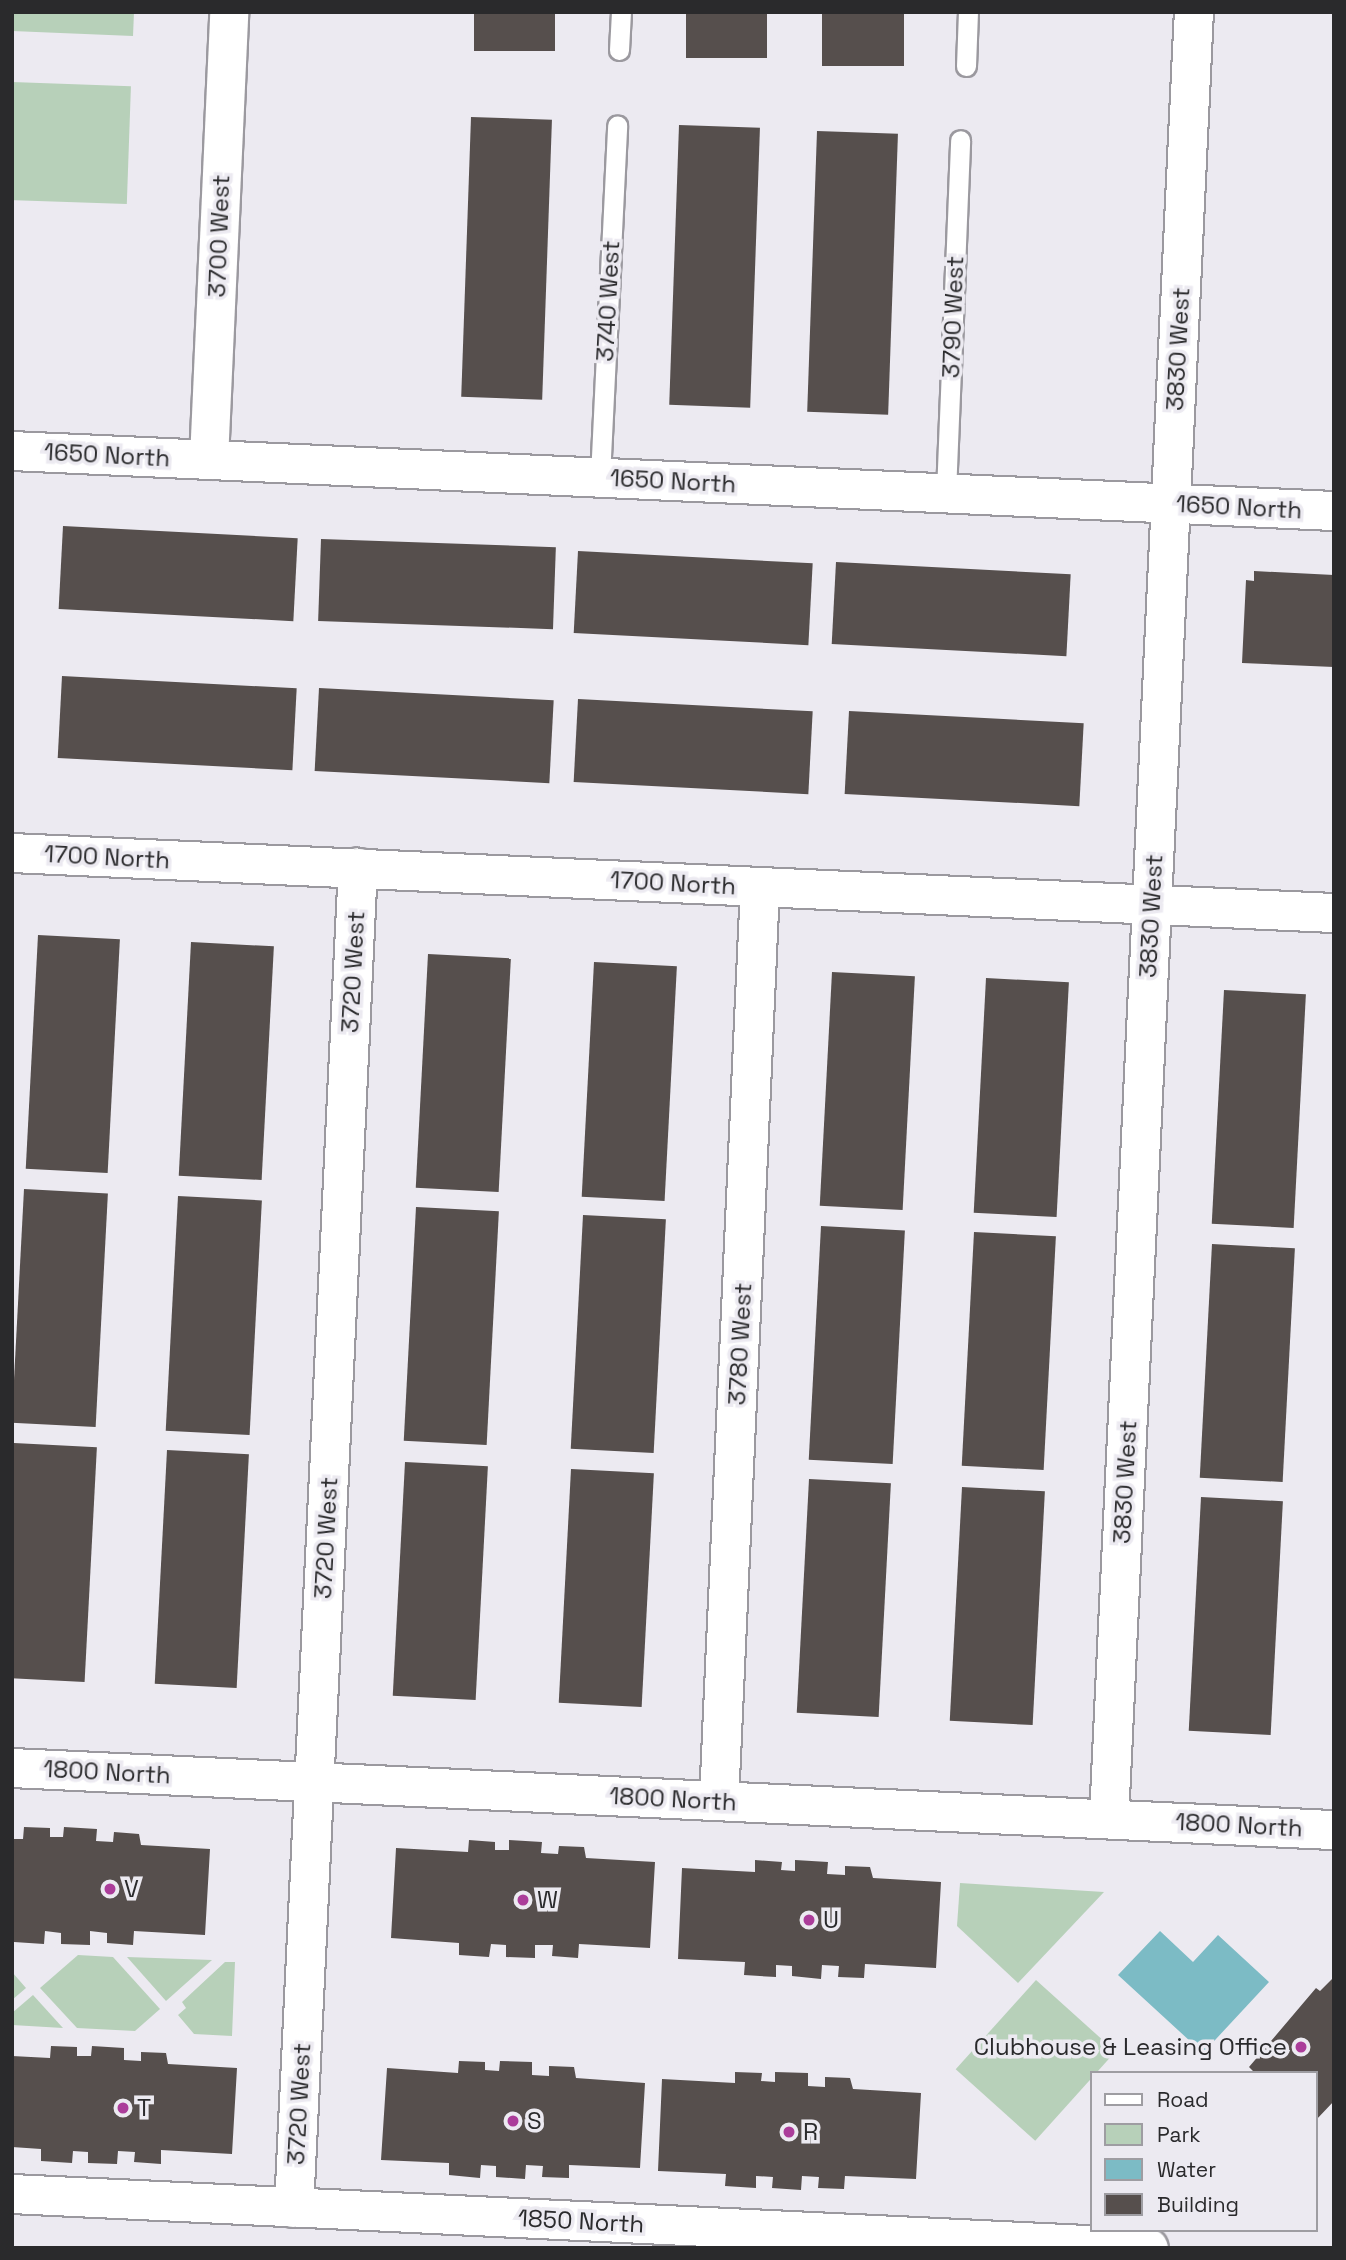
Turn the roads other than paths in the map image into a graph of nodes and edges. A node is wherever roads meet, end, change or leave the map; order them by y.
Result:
1 (229, 12) edge
2 (621, 12) edge
3 (968, 12) edge
4 (1194, 12) edge
5 (619, 50) dead end
6 (965, 66) dead end
7 (617, 125) dead end
8 (960, 140) dead end
9 (12, 450) edge
10 (209, 460) junction
11 (600, 477) junction
12 (946, 494) junction
13 (1171, 504) junction
14 (1334, 511) edge
15 (12, 853) edge
16 (358, 869) junction
17 (760, 887) junction
18 (1152, 905) junction
19 (1334, 913) edge
20 (12, 1768) edge
21 (315, 1782) junction
22 (719, 1801) junction
23 (1109, 1819) junction
24 (1334, 1830) edge
25 (12, 2194) edge
26 (294, 2207) junction
27 (1149, 2248) edge

1 - 10 street, 3700 West
2 - 5 lane
3 - 6 lane
4 - 13 street, 3830 West
7 - 11 lane, 3740 West
8 - 12 lane, 3790 West
9 - 10 street, 1650 North
10 - 11 street, 1650 North
11 - 12 street, 1650 North
12 - 13 street, 1650 North
13 - 14 street, 1650 North
13 - 18 street, 3830 West
15 - 16 street, 1700 North
16 - 17 street, 1700 North
16 - 21 street, 3720 West
17 - 18 street, 1700 North
17 - 22 street, 3780 West
18 - 19 street, 1700 North
18 - 23 street, 3830 West
20 - 21 street, 1800 North
21 - 22 street, 1800 North
21 - 26 street, 3720 West
22 - 23 street, 1800 North
23 - 24 street, 1800 North
25 - 26 street, 1850 North
26 - 27 street, 1850 North

